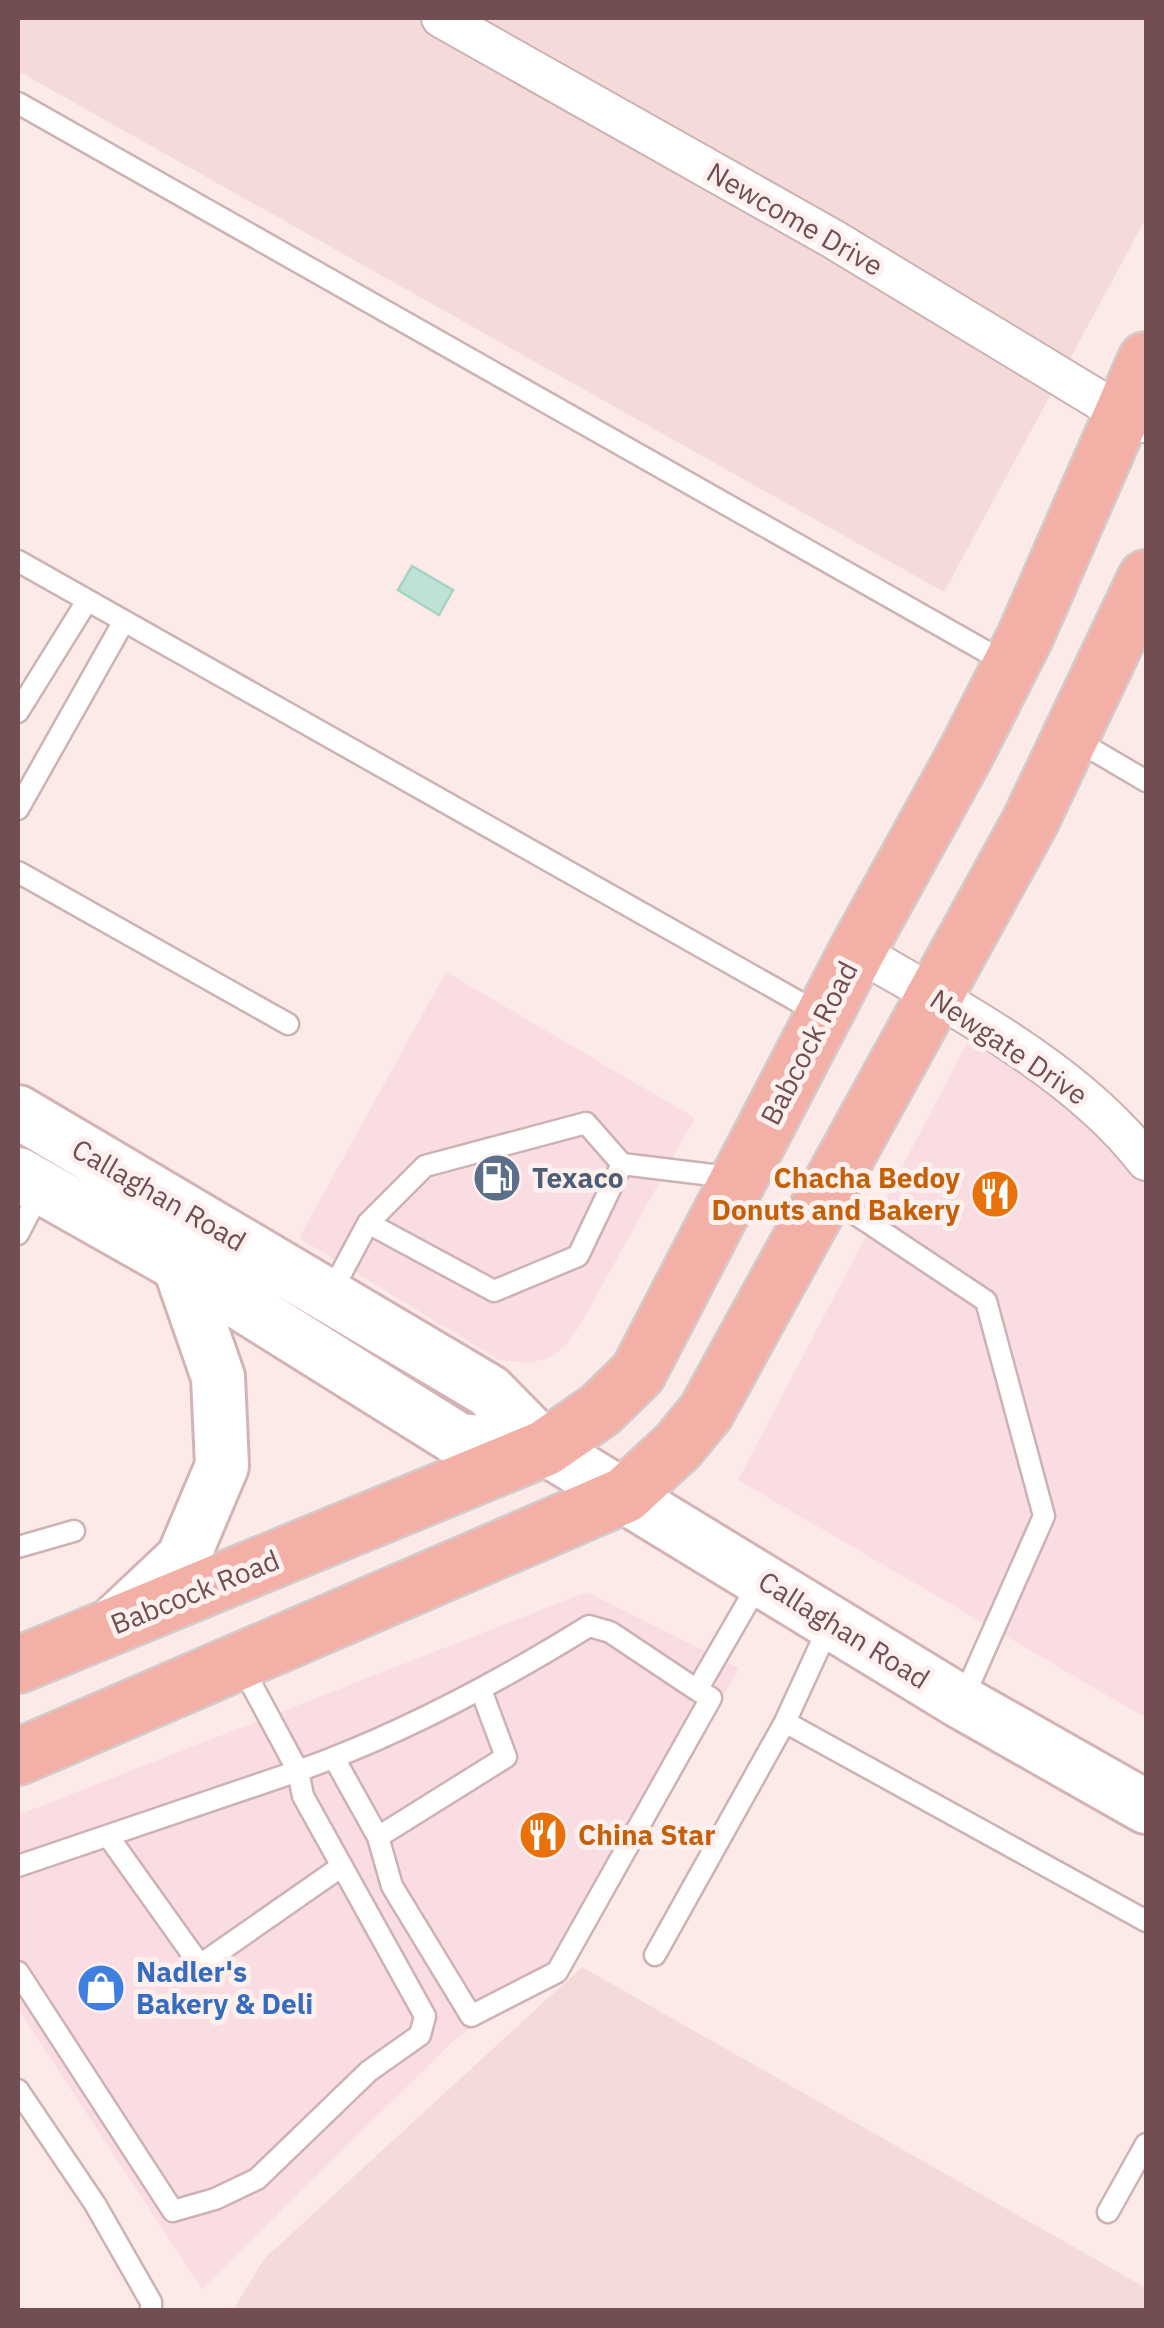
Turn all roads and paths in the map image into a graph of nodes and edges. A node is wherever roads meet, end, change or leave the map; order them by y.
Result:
1 (441, 18) edge
2 (18, 102) edge
3 (1146, 360) edge
4 (1134, 419) edge
5 (18, 562) edge
6 (1146, 581) edge
7 (87, 601) junction
8 (124, 621) junction
9 (1010, 665) junction
10 (18, 712) edge
11 (1071, 737) junction
12 (1146, 781) edge
13 (18, 808) edge
14 (18, 872) edge
15 (857, 951) junction
16 (935, 996) junction
17 (824, 1016) junction
18 (288, 1024) dead end
19 (18, 1112) edge
20 (1146, 1161) edge
21 (622, 1164) junction
22 (739, 1178) junction
23 (30, 1181) edge
24 (826, 1194) junction
25 (368, 1223) junction
26 (18, 1234) edge
27 (178, 1265) junction
28 (329, 1296) junction
29 (545, 1448) junction
30 (626, 1495) junction
31 (74, 1531) dead end
32 (18, 1547) edge
33 (761, 1579) junction
34 (831, 1622) junction
35 (110, 1627) junction
36 (239, 1661) junction
37 (18, 1666) edge
38 (481, 1690) junction
39 (696, 1690) junction
40 (961, 1702) junction
41 (785, 1722) junction
42 (18, 1757) edge
43 (334, 1758) junction
44 (298, 1771) junction
45 (1146, 1807) edge
46 (108, 1836) junction
47 (378, 1837) junction
48 (18, 1866) edge
49 (342, 1866) junction
50 (1146, 1921) edge
51 (655, 1955) dead end
52 (18, 1972) edge
53 (18, 2090) edge
54 (1146, 2144) edge
55 (1108, 2212) dead end
56 (151, 2310) edge

1 - 4 street, Newcome Drive
2 - 9 lane
3 - 4 main road, Babcock Road
4 - 9 main road, Babcock Road
5 - 7 lane
6 - 11 main road
7 - 8 lane
7 - 10 lane
8 - 13 lane
8 - 17 lane
9 - 15 main road, Babcock Road
11 - 12 lane
11 - 16 main road
14 - 18 lane
15 - 16 street, Newgate Drive
15 - 17 main road, Babcock Road
16 - 20 street, Newgate Drive
16 - 24 main road
17 - 22 main road, Babcock Road
19 - 28 main road, Callaghan Road
21 - 22 lane
21 - 25 lane
21 - 25 lane
22 - 29 main road, Babcock Road
23 - 26 lane
23 - 27 main road, Callaghan Road
24 - 30 main road
24 - 40 lane
25 - 28 lane
27 - 29 main road, Callaghan Road
27 - 35 main road
28 - 29 main road, Callaghan Road
29 - 30 main road, Callaghan Road
29 - 35 main road, Babcock Road
30 - 33 main road, Callaghan Road
30 - 36 main road
31 - 32 lane
33 - 34 main road, Callaghan Road
33 - 39 lane
34 - 40 main road, Callaghan Road
34 - 41 lane
35 - 37 main road, Babcock Road
36 - 42 main road
36 - 44 lane
38 - 39 lane
38 - 43 lane
38 - 47 lane
39 - 47 lane
40 - 45 main road, Callaghan Road
41 - 50 lane
41 - 51 lane
43 - 44 lane
43 - 47 lane
44 - 46 lane
44 - 49 lane
46 - 48 lane
46 - 49 lane
49 - 52 lane
53 - 56 lane
54 - 55 lane

